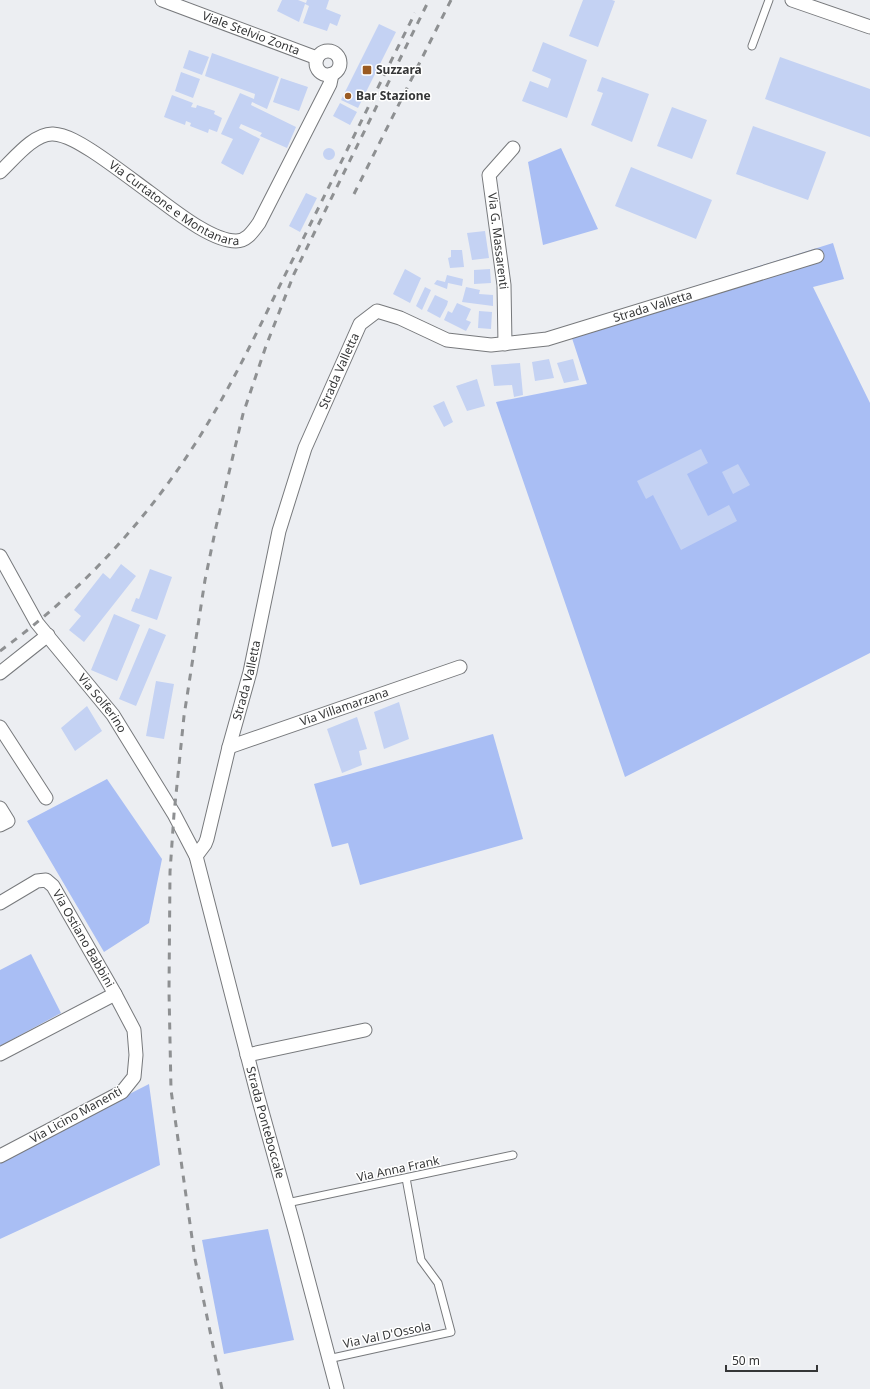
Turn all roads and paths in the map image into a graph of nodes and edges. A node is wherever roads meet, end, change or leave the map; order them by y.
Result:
1 (162, 0) edge
2 (769, 0) edge
3 (792, 0) edge
4 (870, 28) edge
5 (752, 46) dead end
6 (316, 58) junction
7 (332, 74) junction
8 (513, 148) dead end
9 (0, 172) edge
10 (817, 256) dead end
11 (505, 344) junction
12 (0, 556) edge
13 (48, 635) junction
14 (460, 667) dead end
15 (0, 673) edge
16 (0, 727) edge
17 (229, 747) junction
18 (46, 798) dead end
19 (0, 808) edge
20 (0, 825) edge
21 (196, 856) junction
22 (0, 903) edge
23 (115, 994) junction
24 (365, 1030) dead end
25 (0, 1054) edge
26 (247, 1055) junction
27 (513, 1155) dead end
28 (0, 1156) edge
29 (406, 1178) junction
30 (287, 1203) junction
31 (328, 1359) junction
32 (336, 1389) edge

1 - 6 street, Viale Stelvio Zonta
2 - 5 lane
3 - 4 street
6 - 7 street
6 - 7 street
7 - 9 street, Via Curtatone e Montanara
8 - 11 street, Via G. Massarenti
10 - 11 street, Strada Valletta
11 - 17 street, Strada Valletta
12 - 13 street, Via Solferino
13 - 15 street
13 - 21 street, Via Solferino
14 - 17 street, Via Villamarzana
16 - 18 street
17 - 21 street, Strada Valletta
19 - 20 street
21 - 26 street, Strada Ponteboccale
22 - 23 street, Via Ostiano Babbini
23 - 25 street, Via Ostiano Babbini
23 - 28 street, Via Licino Manenti
24 - 26 street
26 - 30 street, Strada Ponteboccale
27 - 29 lane, Via Anna Frank
29 - 30 lane, Via Anna Frank
29 - 31 lane, Via Val D'Ossola
30 - 31 street, Strada Ponteboccale
31 - 32 street, Strada Ponteboccale

